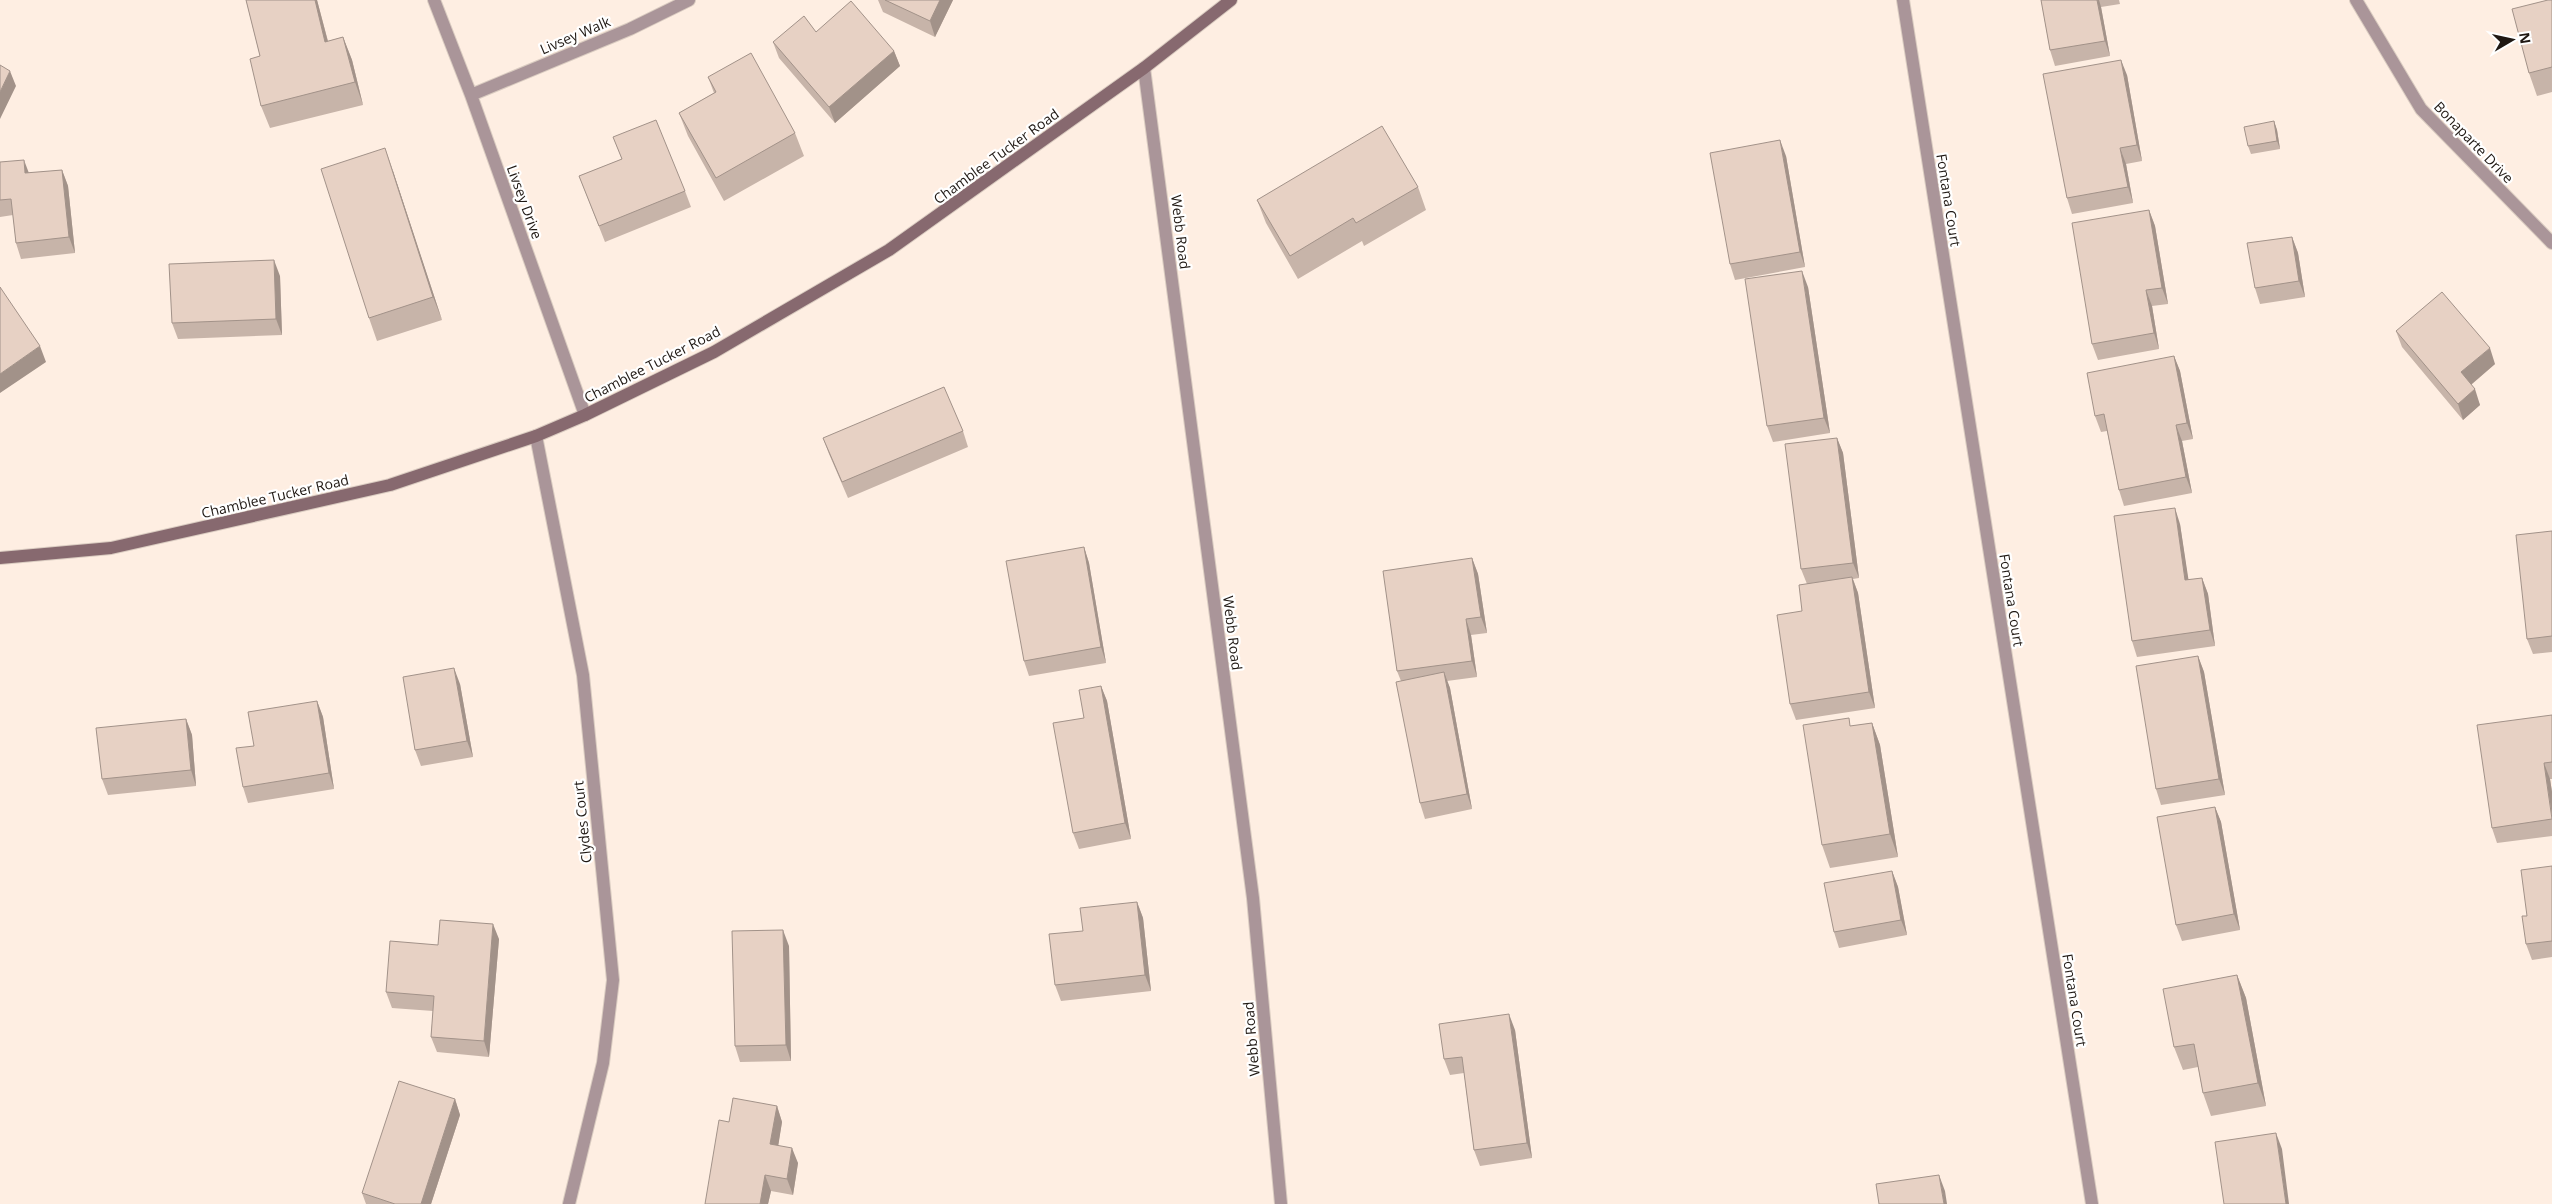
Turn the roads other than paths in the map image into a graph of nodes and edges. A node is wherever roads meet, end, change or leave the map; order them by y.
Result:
1 (434, 0) edge
2 (689, 0) edge
3 (1232, 0) edge
4 (1903, 0) edge
5 (2356, 0) edge
6 (1144, 68) junction
7 (471, 95) junction
8 (2552, 243) edge
9 (586, 415) junction
10 (536, 436) junction
11 (0, 558) edge
12 (569, 1204) edge
13 (1281, 1204) edge
14 (2092, 1204) edge

1 - 7 street, Livsey Drive
2 - 7 street, Livsey Walk
3 - 6 main road, Chamblee Tucker Road
4 - 14 street, Fontana Court
5 - 8 street, Bonaparte Drive
6 - 9 main road, Chamblee Tucker Road
6 - 13 street, Webb Road
7 - 9 street, Livsey Drive
9 - 10 main road, Chamblee Tucker Road
10 - 11 main road, Chamblee Tucker Road
10 - 12 street, Clydes Court

